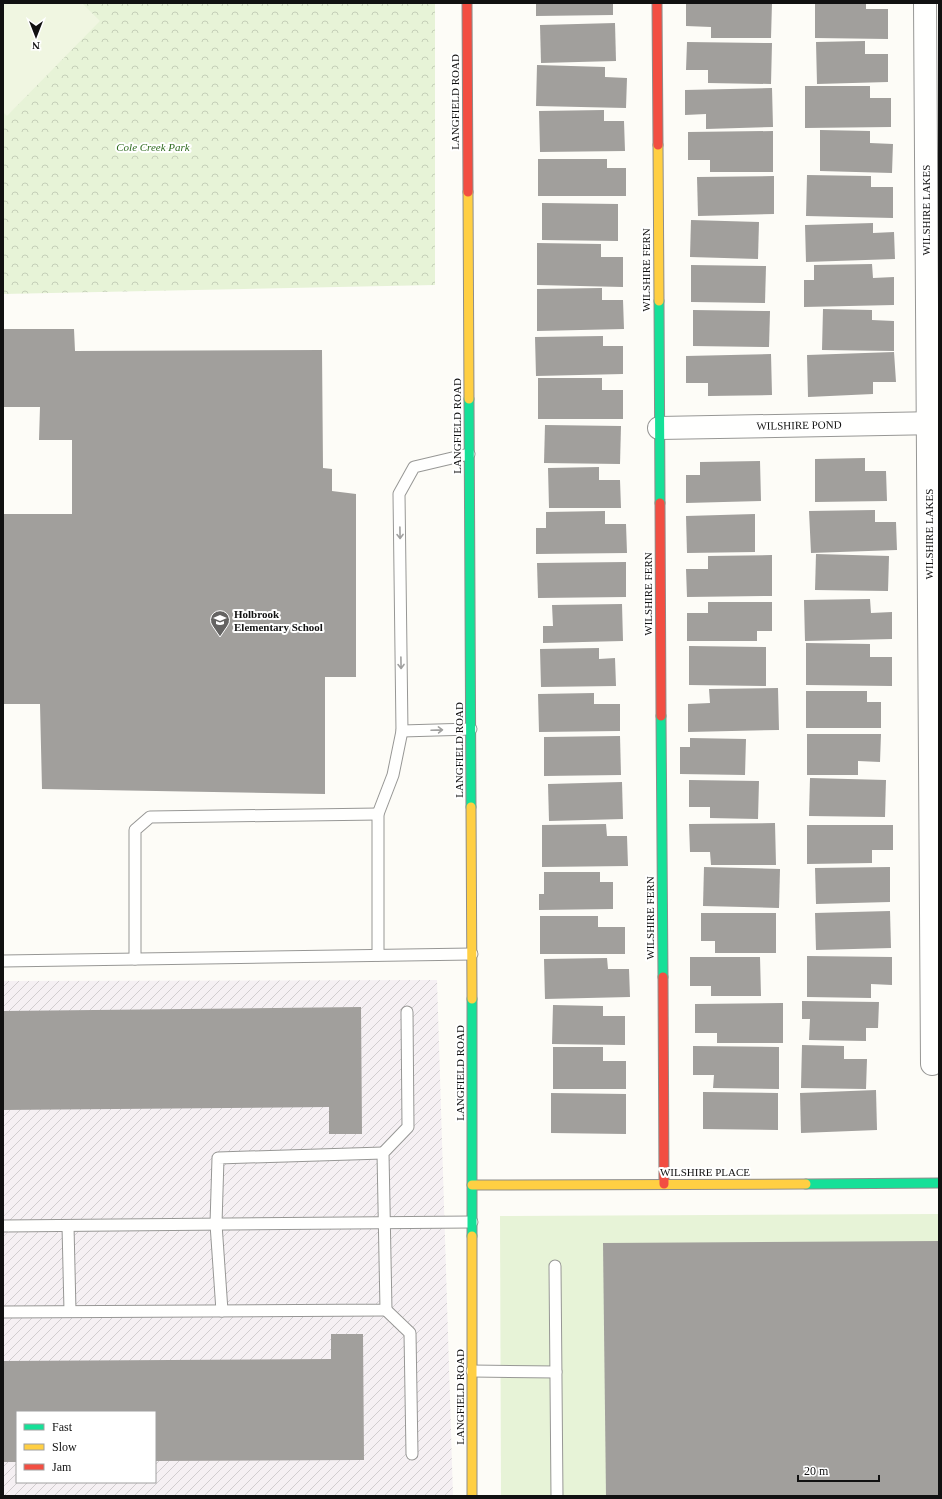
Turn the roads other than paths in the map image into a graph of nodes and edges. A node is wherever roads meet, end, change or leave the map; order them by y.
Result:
1 (467, 3) edge
2 (657, 3) edge
3 (925, 3) edge
4 (933, 423) edge
5 (659, 428) junction
6 (469, 454) junction
7 (471, 730) junction
8 (402, 731) junction
9 (378, 814) junction
10 (472, 954) junction
11 (378, 955) junction
12 (136, 959) junction
13 (3, 961) edge
14 (407, 1012) dead end
15 (932, 1064) dead end
16 (383, 1153) junction
17 (939, 1183) edge
18 (664, 1184) junction
19 (472, 1185) junction
20 (386, 1222) junction
21 (472, 1222) junction
22 (216, 1224) junction
23 (3, 1226) edge
24 (68, 1226) junction
25 (555, 1266) dead end
26 (386, 1310) junction
27 (70, 1311) junction
28 (222, 1311) junction
29 (3, 1312) edge
30 (472, 1371) junction
31 (556, 1372) junction
32 (412, 1454) dead end
33 (472, 1496) edge
34 (557, 1496) edge

1 - 6 street, LANGFIELD ROAD
2 - 5 street, WILSHIRE FERN
3 - 4 street, WILSHIRE LAKES
4 - 5 street, WILSHIRE POND
4 - 15 street, WILSHIRE LAKES
5 - 18 street, WILSHIRE FERN
6 - 7 street, LANGFIELD ROAD
6 -> 8 lane
8 -> 7 lane
7 - 10 street, LANGFIELD ROAD
8 - 9 lane
9 - 11 lane
9 - 12 lane
10 - 11 lane
10 - 19 street, LANGFIELD ROAD
11 - 12 lane
12 - 13 lane
14 - 16 lane
16 - 20 lane
16 - 22 lane
17 - 18 street, WILSHIRE PLACE
18 - 19 street, WILSHIRE PLACE
19 - 21 street, LANGFIELD ROAD
20 - 21 lane
20 - 22 lane
20 - 26 lane
21 - 30 street, LANGFIELD ROAD
22 - 24 lane
22 - 28 lane
23 - 24 lane
24 - 27 lane
25 - 31 lane
26 - 28 lane
26 - 32 lane
27 - 28 lane
27 - 29 lane
30 - 31 lane
30 - 33 street, LANGFIELD ROAD
31 - 34 lane

